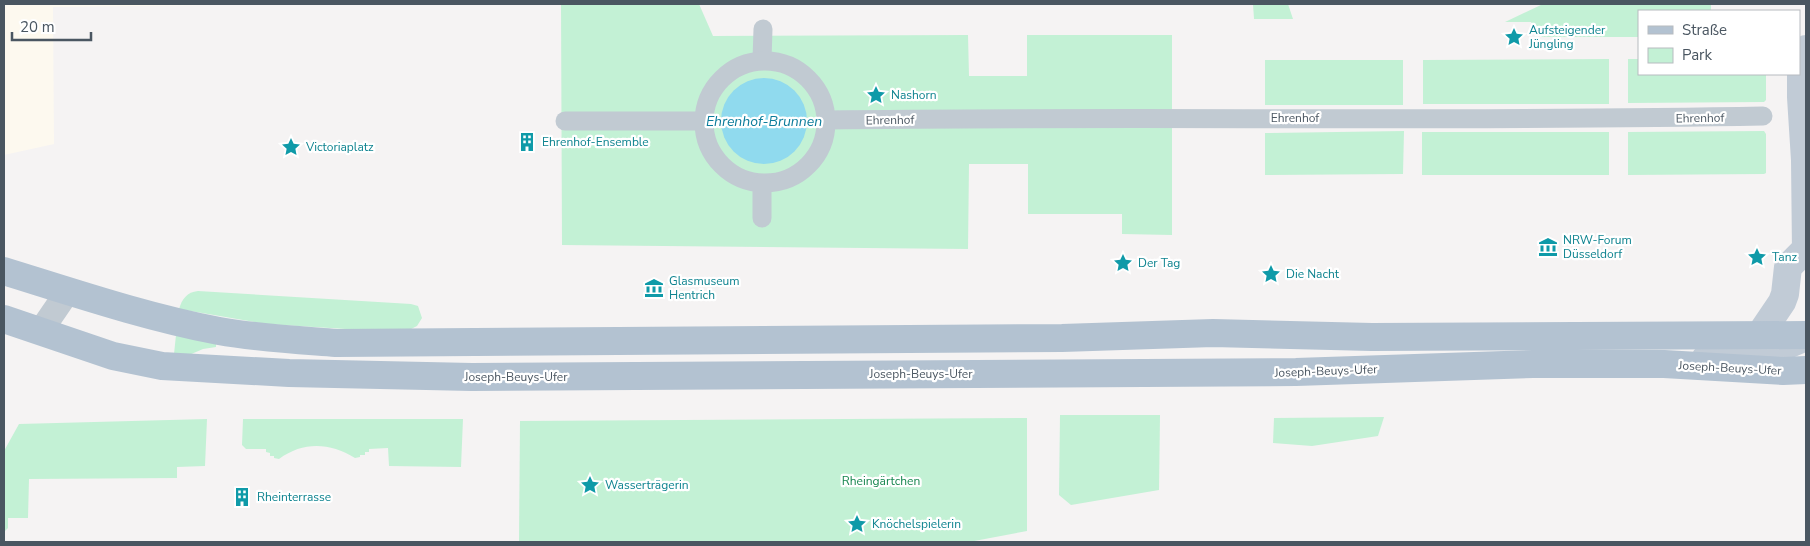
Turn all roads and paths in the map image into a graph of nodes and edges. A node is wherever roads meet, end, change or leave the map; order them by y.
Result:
1 (763, 29) dead end
2 (1806, 48) edge
3 (762, 60) junction
4 (1763, 116) dead end
5 (826, 120) junction
6 (565, 121) dead end
7 (703, 121) junction
8 (762, 184) junction
9 (762, 218) dead end
10 (1806, 250) edge
11 (4, 271) edge
12 (68, 291) junction
13 (4, 319) edge
14 (40, 332) junction
15 (1759, 336) junction
16 (1806, 336) edge
17 (1664, 364) junction
18 (1806, 370) edge

1 - 3 street
2 - 10 main road
3 - 5 street
3 - 7 street
4 - 5 street, Ehrenhof
5 - 8 street
6 - 7 street
7 - 8 street
8 - 9 street
10 - 15 main road
11 - 12 main road
12 - 14 street
12 - 15 main road
13 - 14 main road, Joseph-Beuys-Ufer
14 - 17 main road, Joseph-Beuys-Ufer
15 - 16 main road
16 - 17 main road
17 - 18 main road, Joseph-Beuys-Ufer

